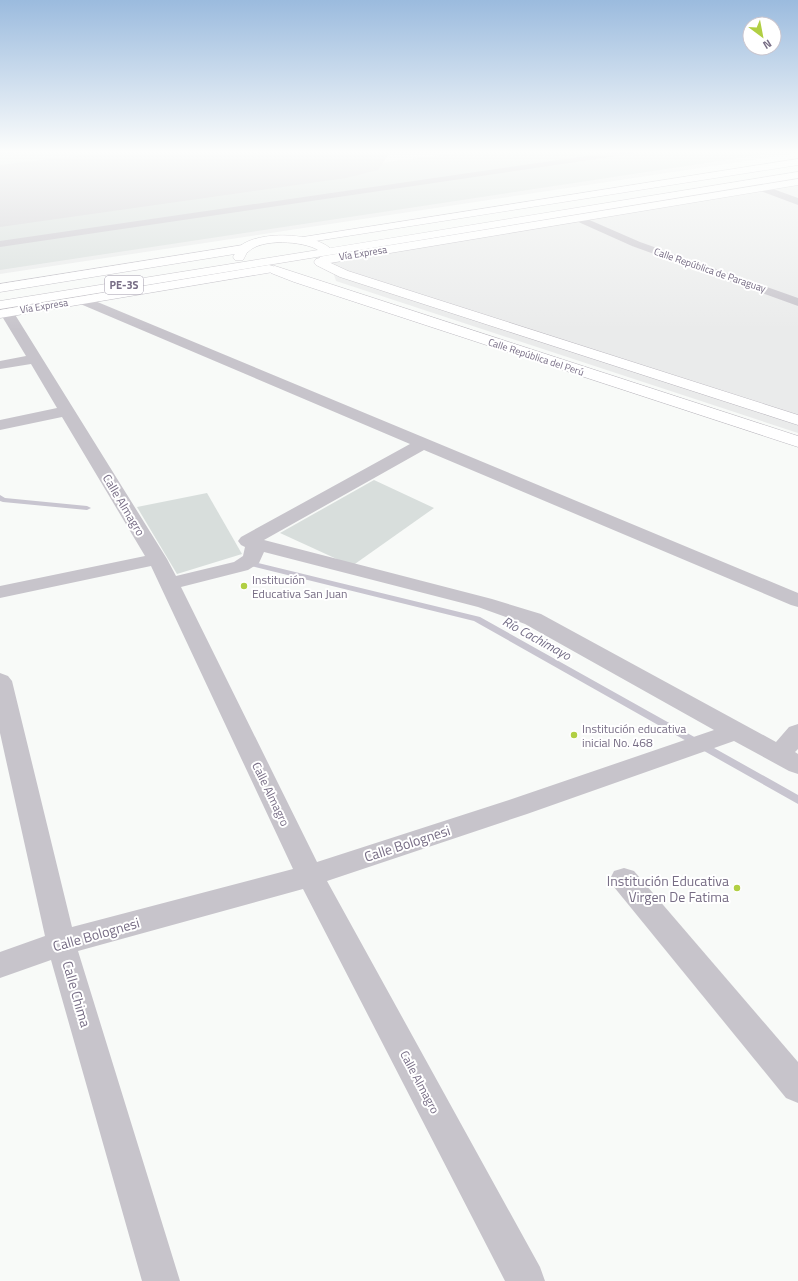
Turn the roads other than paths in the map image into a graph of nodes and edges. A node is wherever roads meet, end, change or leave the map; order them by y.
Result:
1 (228, 211) edge
2 (487, 211) edge
3 (538, 211) edge
4 (600, 211) edge
5 (613, 211) edge
6 (582, 214) junction
7 (302, 240) junction
8 (0, 244) edge
9 (323, 255) junction
10 (244, 257) junction
11 (272, 269) junction
12 (0, 288) edge
13 (83, 300) junction
14 (798, 302) edge
15 (2, 307) edge
16 (35, 359) junction
17 (0, 365) edge
18 (67, 411) junction
19 (798, 420) edge
20 (0, 425) edge
21 (798, 442) edge
22 (423, 443) junction
23 (250, 556) junction
24 (157, 559) junction
25 (170, 584) junction
26 (0, 592) edge
27 (798, 600) edge
28 (0, 681) edge
29 (798, 733) edge
30 (727, 734) junction
31 (789, 759) edge
32 (310, 876) junction
33 (624, 880) dead end
34 (62, 943) junction
35 (0, 965) edge
36 (798, 1087) edge
37 (161, 1281) edge
38 (526, 1281) edge

1 - 8 lane
2 - 7 main road, Vía Expresa / PE-3S
3 - 9 main road, Vía Expresa / PE-3S
4 - 6 main road, Vía Expresa / PE-3S
5 - 6 main road, Vía Expresa / PE-3S
6 - 9 main road, Vía Expresa / PE-3S
6 - 14 street, Calle República de Paraguay
7 - 9 main road
7 - 10 main road, Vía Expresa / PE-3S
9 - 10 main road, Vía Expresa / PE-3S
9 - 11 main road, Vía Expresa / PE-3S
9 - 19 main road, Calle República del Perú
10 - 11 main road
10 - 12 main road, Vía Expresa / PE-3S
10 - 15 main road, Vía Expresa / PE-3S
11 - 13 main road, Vía Expresa / PE-3S
11 - 21 main road, Calle República del Perú
13 - 15 main road, Vía Expresa / PE-3S
13 - 22 street
15 - 16 street, Calle Almagro
16 - 17 street
16 - 18 street, Calle Almagro
18 - 20 street
18 - 24 street, Calle Almagro
22 - 23 street
22 - 27 street
23 - 25 street
23 - 30 street
24 - 25 street, Calle Almagro
24 - 26 street
25 - 32 street, Calle Almagro
28 - 34 street, Calle Chima
29 - 31 street
30 - 31 street
30 - 32 street, Calle Bolognesi
32 - 34 street, Calle Bolognesi
32 - 38 street, Calle Almagro
33 - 36 street
34 - 35 street, Calle Bolognesi
34 - 37 street, Calle Chima

